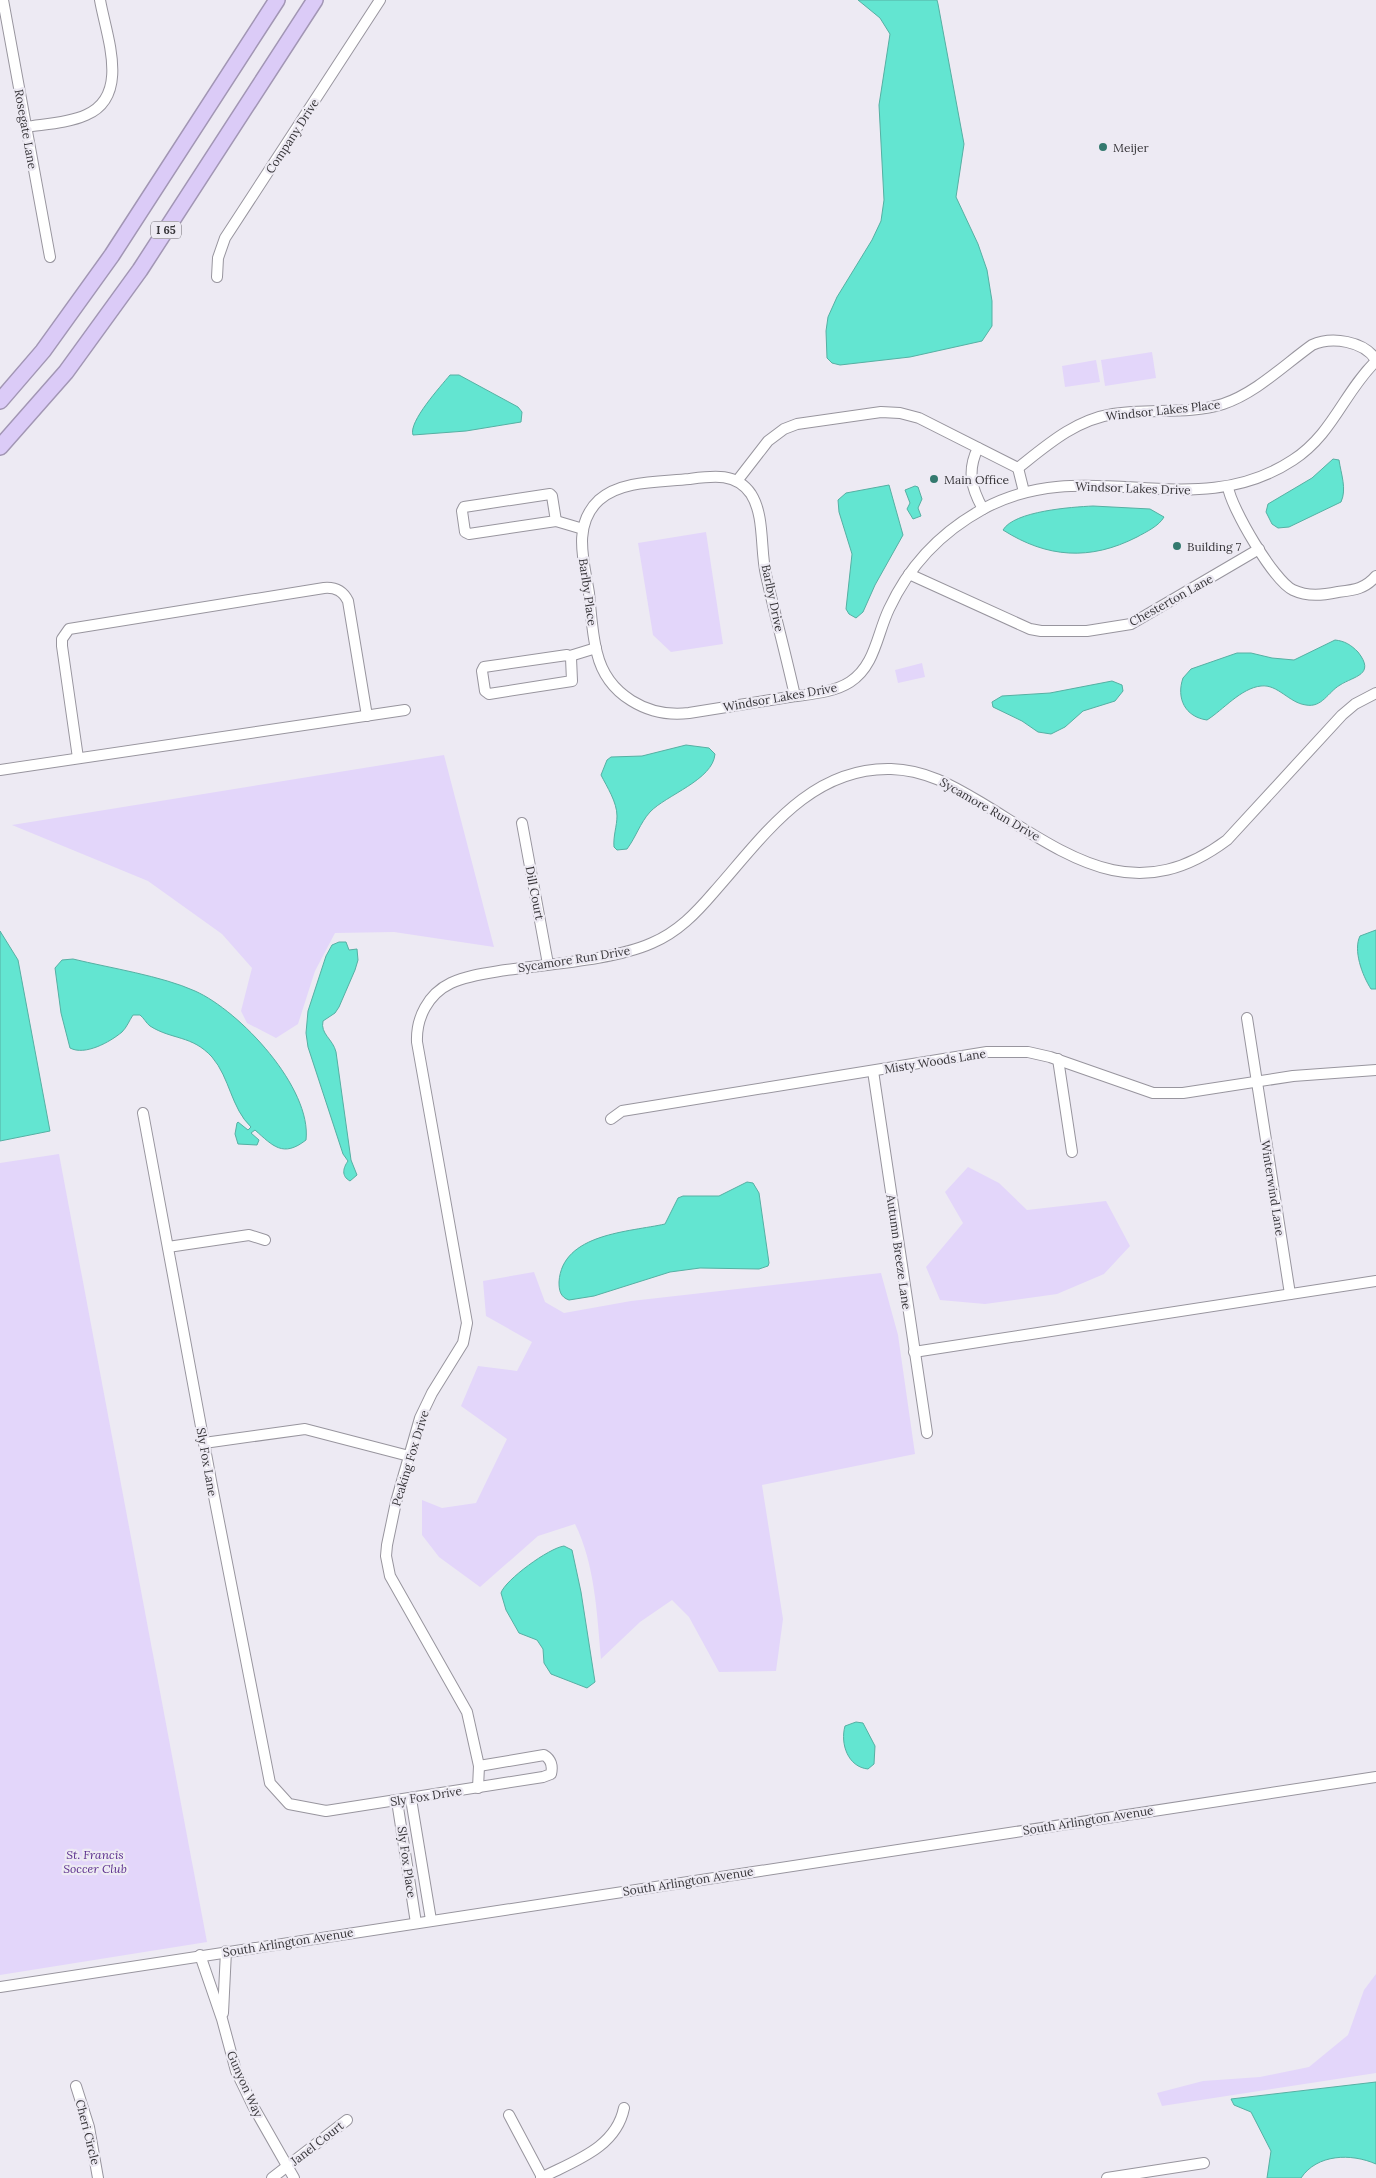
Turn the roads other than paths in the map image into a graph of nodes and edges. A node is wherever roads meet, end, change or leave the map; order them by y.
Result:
1 (3, 0) edge
2 (100, 0) edge
3 (277, 0) edge
4 (315, 0) edge
5 (380, 0) edge
6 (26, 127) junction
7 (50, 257) dead end
8 (217, 277) dead end
9 (1376, 360) edge
10 (0, 401) edge
11 (0, 447) edge
12 (978, 448) junction
13 (1018, 468) junction
14 (737, 481) junction
15 (1228, 487) junction
16 (1024, 492) junction
17 (983, 509) junction
18 (556, 521) junction
19 (583, 529) junction
20 (1260, 549) junction
21 (909, 574) junction
22 (1376, 576) edge
23 (596, 648) junction
24 (570, 656) junction
25 (613, 685) joint
26 (1376, 693) edge
27 (795, 696) junction
28 (405, 710) dead end
29 (367, 716) junction
30 (78, 758) junction
31 (0, 770) edge
32 (522, 823) dead end
33 (548, 964) junction
34 (479, 974) joint
35 (1247, 1018) dead end
36 (1058, 1059) junction
37 (1376, 1070) edge
38 (873, 1071) junction
39 (1257, 1082) junction
40 (144, 1113) dead end
41 (611, 1119) dead end
42 (1072, 1152) dead end
43 (265, 1240) dead end
44 (168, 1247) junction
45 (1376, 1281) edge
46 (1290, 1294) junction
47 (914, 1352) junction
48 (927, 1433) dead end
49 (204, 1443) junction
50 (409, 1456) junction
51 (479, 1766) junction
52 (1376, 1777) edge
53 (478, 1788) junction
54 (411, 1799) junction
55 (397, 1801) junction
56 (289, 1804) joint
57 (431, 1920) junction
58 (416, 1923) junction
59 (226, 1952) junction
60 (200, 1955) junction
61 (0, 1987) edge
62 (222, 2019) junction
63 (76, 2086) dead end
64 (624, 2108) dead end
65 (510, 2116) dead end
66 (347, 2120) dead end
67 (1204, 2163) dead end
68 (287, 2166) junction
69 (98, 2178) edge
70 (272, 2178) edge
71 (294, 2178) edge
72 (541, 2178) edge
73 (1107, 2178) edge

1 - 6 street, Rosegate Lane
2 - 6 street
3 - 10 highway, I 65
4 - 11 highway, I 65
5 - 8 street, Company Drive
6 - 7 street, Rosegate Lane
9 - 13 street, Windsor Lakes Place
9 - 15 street, Windsor Lakes Drive
12 - 13 street
12 - 14 street
12 - 17 street
13 - 16 street
14 - 19 street, Barlby Place
14 - 27 street, Barlby Drive
15 - 16 street, Windsor Lakes Drive
15 - 20 street
16 - 17 street, Windsor Lakes Drive
17 - 21 street, Windsor Lakes Drive
18 - 18 street
18 - 19 street
19 - 23 street, Barlby Place
20 - 21 street, Chesterton Lane
20 - 22 street
21 - 27 street, Windsor Lakes Drive
23 - 24 street
23 - 25 street, Barlby Place
24 - 24 street
25 - 27 street, Windsor Lakes Drive
26 - 33 street, Sycamore Run Drive
28 - 29 street
29 - 30 street
29 - 30 street
30 - 31 street
32 - 33 street, Dill Court
33 - 34 street, Sycamore Run Drive
34 - 50 street, Peaking Fox Drive
35 - 39 street, Winterwind Lane
36 - 38 street, Misty Woods Lane
36 - 39 street, Misty Woods Lane
36 - 42 street
37 - 39 street, Misty Woods Lane
38 - 41 street, Misty Woods Lane
38 - 47 street, Autumn Breeze Lane
39 - 46 street, Winterwind Lane
40 - 44 street, Sly Fox Lane
43 - 44 street
44 - 49 street, Sly Fox Lane
45 - 46 street
46 - 47 street
47 - 48 street, Autumn Breeze Lane
49 - 50 street
49 - 56 street, Sly Fox Lane
50 - 51 street, Peaking Fox Drive
51 - 53 street, Peaking Fox Drive
51 - 53 street, Sly Fox Drive
52 - 57 street, South Arlington Avenue
53 - 54 street, Sly Fox Drive
54 - 55 street, Sly Fox Drive
54 - 57 street, Sly Fox Place
55 - 56 street, Sly Fox Drive
55 - 58 street, Sly Fox Place
57 - 58 street, South Arlington Avenue
58 - 59 street, South Arlington Avenue
59 - 60 street, South Arlington Avenue
59 - 62 street
60 - 61 street, South Arlington Avenue
60 - 62 street, Gunyon Way
62 - 68 street, Gunyon Way
63 - 69 street, Cheri Circle
64 - 72 street
65 - 72 street
66 - 68 street, Janel Court
67 - 73 street
68 - 70 street, Janel Court
68 - 71 street, Gunyon Way

